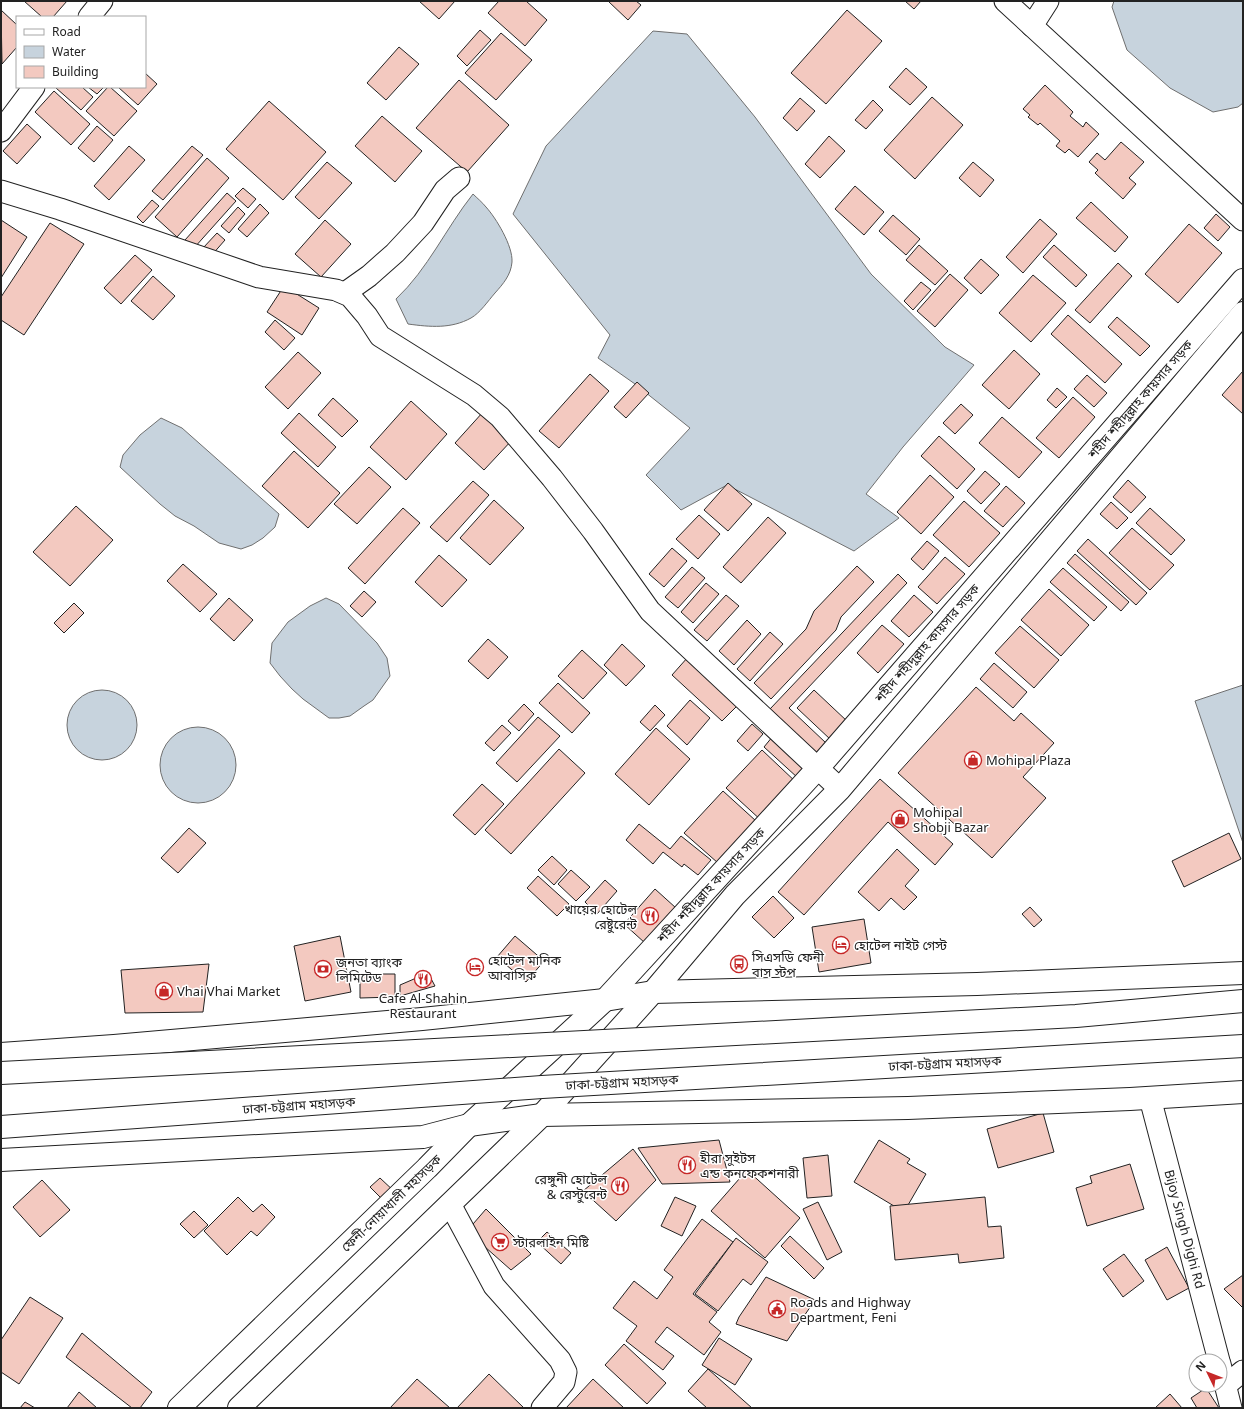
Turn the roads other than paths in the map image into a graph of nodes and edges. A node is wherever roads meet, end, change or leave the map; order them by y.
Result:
1 (102, 1) edge
2 (1005, 1) edge
3 (1048, 1) edge
4 (90, 16) edge
5 (1032, 26) junction
6 (33, 88) edge
7 (1, 131) edge
8 (459, 178) dead end
9 (1, 191) edge
10 (1243, 220) edge
11 (1243, 280) edge
12 (345, 293) junction
13 (1243, 313) edge
14 (818, 768) junction
15 (840, 789) junction
16 (1243, 973) edge
17 (653, 992) junction
18 (605, 1000) junction
19 (1243, 1001) edge
20 (1243, 1046) edge
21 (1, 1054) edge
22 (1, 1072) edge
23 (1243, 1092) edge
24 (1150, 1098) junction
25 (542, 1115) junction
26 (469, 1125) junction
27 (1, 1127) edge
28 (1, 1160) edge
29 (450, 1204) junction
30 (1217, 1353) edge
31 (1243, 1372) edge
32 (1228, 1383) edge
33 (1228, 1393) edge
34 (179, 1408) edge
35 (239, 1408) edge
36 (542, 1408) edge
37 (1231, 1408) edge

1 - 4 street
2 - 5 street
3 - 5 street
5 - 10 street
6 - 7 street
8 - 12 street
9 - 12 street
11 - 14 main road, শহীদ শহীদুল্লাহ কায়সার সড়ক
12 - 14 street
13 - 15 main road, শহীদ শহীদুল্লাহ কায়সার সড়ক
14 - 15 street
14 - 18 main road, শহীদ শহীদুল্লাহ কায়সার সড়ক
15 - 17 main road, শহীদ শহীদুল্লাহ কায়সার সড়ক
16 - 17 main road
17 - 18 main road
17 - 25 main road
18 - 21 main road
18 - 26 main road, ফেনী-নোয়াখালী মহাসড়ক
19 - 22 main road, bridge
20 - 27 main road, ঢাকা-চট্টগ্রাম মহাসড়ক, bridge
23 - 24 main road
24 - 25 main road
24 - 30 street, Bijoy Singh Dighi Rd
25 - 26 main road
25 - 29 main road
26 - 28 main road
26 - 34 main road, ফেনী-নোয়াখালী মহাসড়ক
29 - 35 main road
29 - 36 street
31 - 32 street
33 - 37 street

